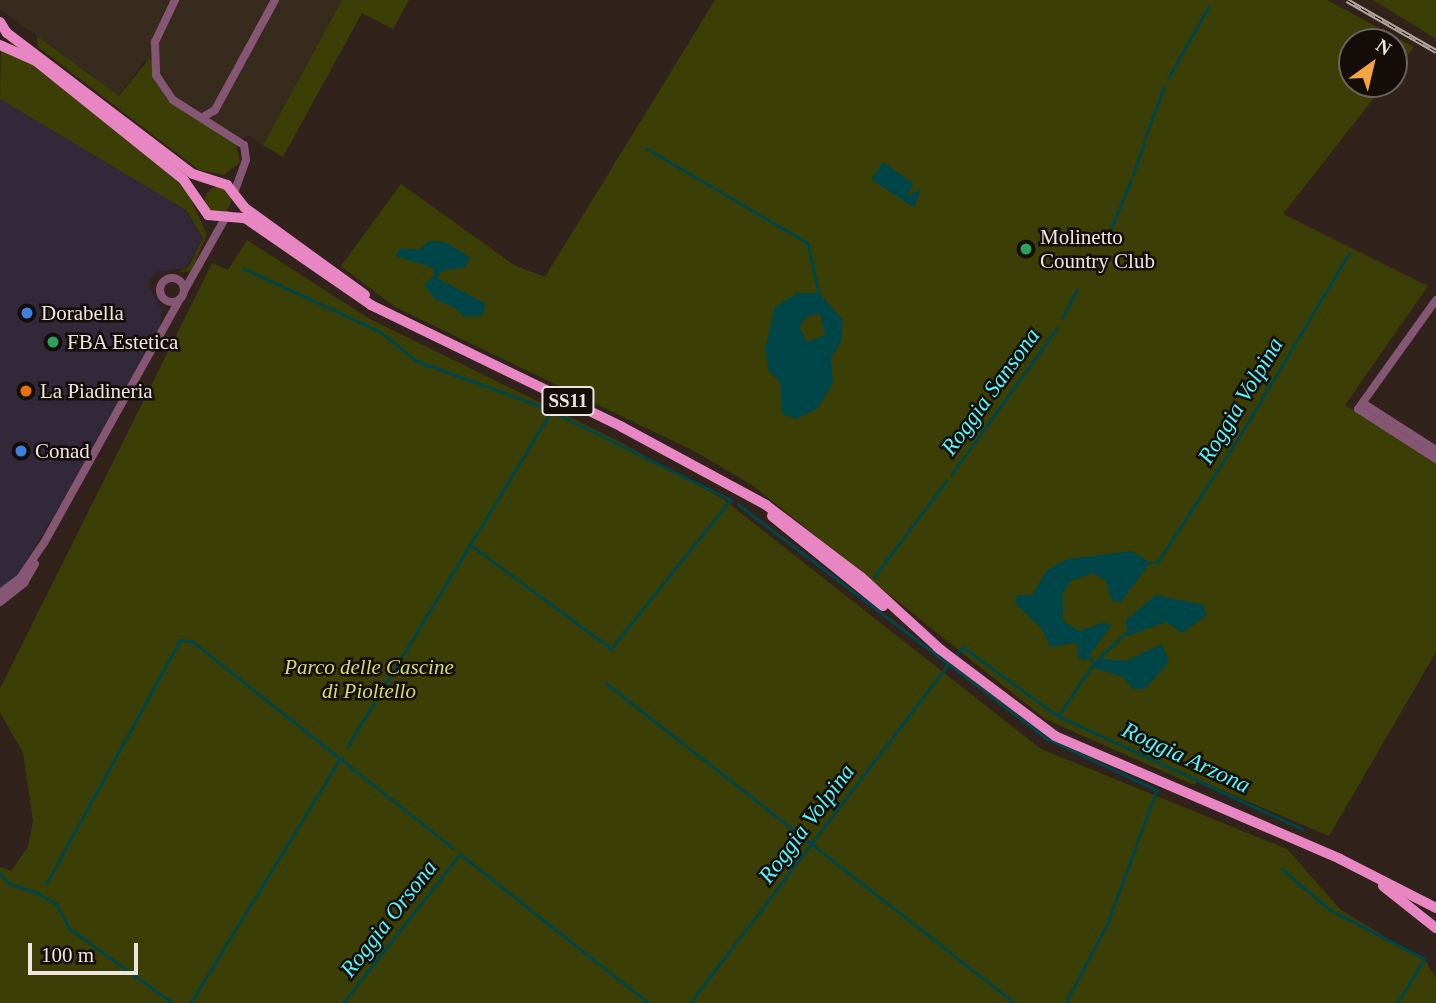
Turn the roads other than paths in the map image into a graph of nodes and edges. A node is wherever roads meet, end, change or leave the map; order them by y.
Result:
1 (175, 0) edge
2 (275, 0) edge
3 (0, 28) edge
4 (0, 45) edge
5 (203, 117) junction
6 (241, 170) junction
7 (218, 182) junction
8 (234, 193) junction
9 (200, 203) junction
10 (206, 214) junction
11 (227, 215) junction
12 (211, 243) junction
13 (201, 266) junction
14 (176, 279) junction
15 (182, 295) junction
16 (164, 298) junction
17 (1436, 300) edge
18 (390, 315) junction
19 (165, 329) junction
20 (1360, 406) junction
21 (1436, 450) edge
22 (1436, 458) edge
23 (44, 543) junction
24 (0, 593) edge
25 (0, 602) edge
26 (1366, 872) junction
27 (1433, 906) edge
28 (1436, 928) edge

1 - 5 street
2 - 5 street
3 - 7 main road, SS11
4 - 9 main road
5 - 6 street
6 - 7 street
6 - 8 street
7 - 8 main road, SS11
7 - 9 main road
8 - 11 main road
8 - 18 main road, SS11
9 - 10 main road
10 - 11 main road, SS11
10 - 12 street
11 - 12 street
11 - 18 main road, SS11
12 - 13 street
13 - 14 street
13 - 15 street
14 - 15 street
14 - 16 street
15 - 16 street
15 - 19 street
16 - 19 street
17 - 20 street
18 - 26 main road, SS11
19 - 23 street
20 - 21 street
20 - 22 street
23 - 24 street
23 - 25 street
26 - 27 main road, SS11
26 - 28 main road, SS11

